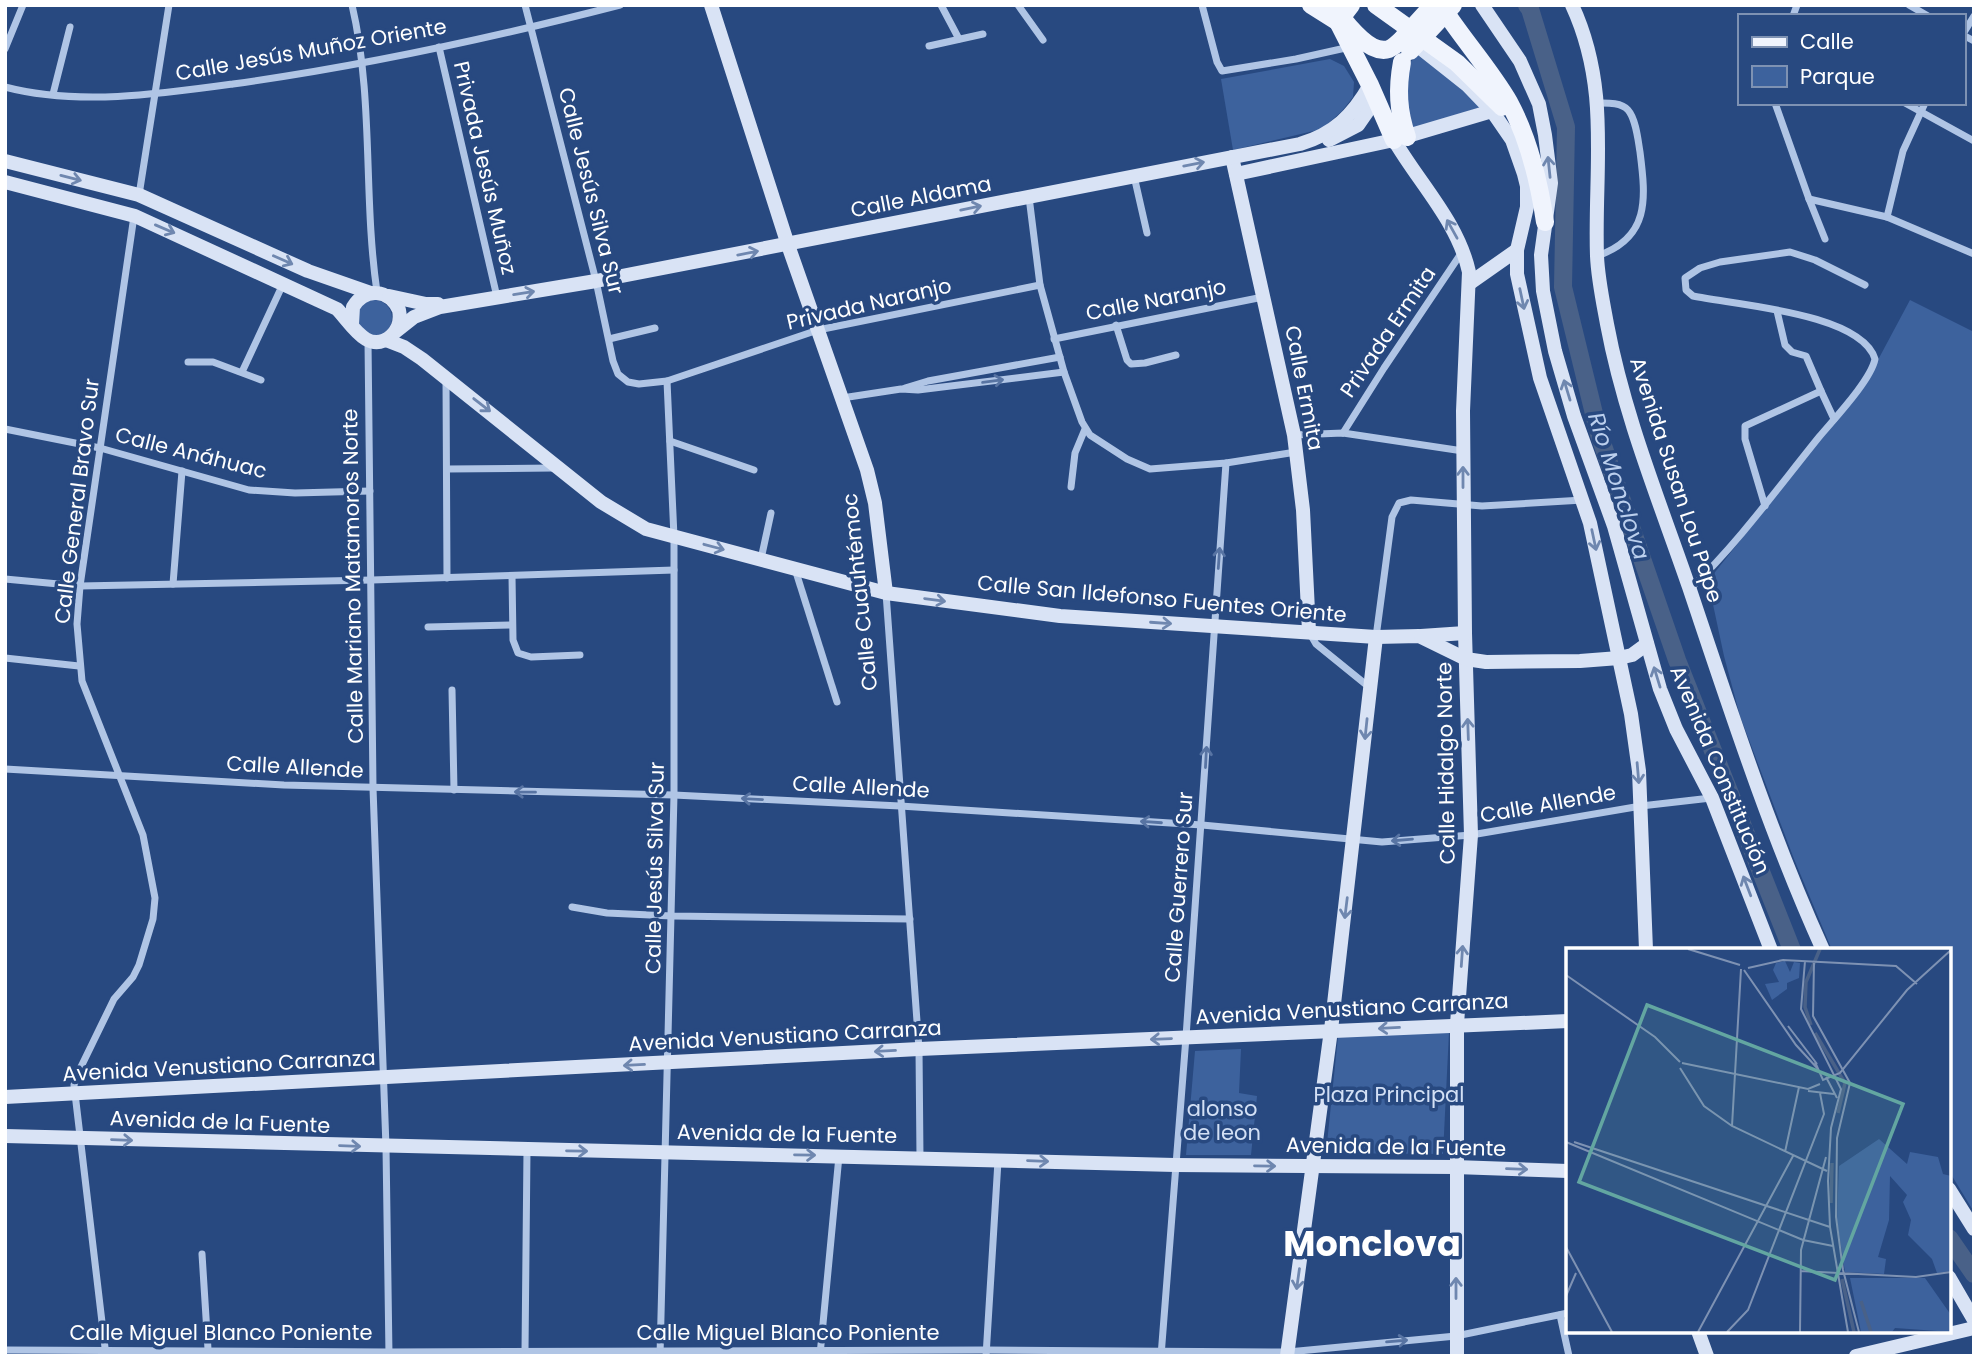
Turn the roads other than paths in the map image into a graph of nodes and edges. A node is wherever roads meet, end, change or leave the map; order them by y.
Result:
1 (23, 5) edge
2 (169, 5) edge
3 (352, 5) edge
4 (525, 5) edge
5 (620, 5) edge
6 (711, 5) edge
7 (941, 5) edge
8 (1018, 5) edge
9 (1202, 5) edge
10 (1311, 5) edge
11 (1482, 5) edge
12 (1572, 5) edge
13 (1909, 5) edge
14 (1444, 8) edge
15 (1354, 9) edge
16 (1925, 14) edge
17 (1974, 16) edge
18 (70, 27) dead end
19 (531, 28) junction
20 (1965, 32) edge
21 (983, 34) dead end
22 (959, 39) junction
23 (1043, 40) dead end
24 (929, 46) dead end
25 (439, 47) junction
26 (1351, 47) junction
27 (5, 49) edge
28 (1405, 51) junction
29 (363, 64) junction
30 (5, 87) edge
31 (1373, 92) junction
32 (52, 94) junction
33 (155, 94) junction
34 (1597, 103) junction
35 (1776, 105) edge
36 (1908, 105) edge
37 (1924, 105) edge
38 (1492, 111) junction
39 (1920, 112) junction
40 (1358, 125) junction
41 (1521, 128) junction
42 (1400, 138) junction
43 (1974, 141) edge
44 (1300, 144) junction
45 (1339, 153) junction
46 (1232, 157) junction
47 (5, 161) edge
48 (1236, 174) junction
49 (1133, 176) junction
50 (5, 182) edge
51 (139, 195) junction
52 (1029, 197) junction
53 (1809, 199) junction
54 (135, 216) junction
55 (1887, 218) junction
56 (1545, 222) junction
57 (1147, 233) dead end
58 (1825, 239) dead end
59 (788, 245) junction
60 (1517, 250) junction
61 (1464, 251) junction
62 (1974, 254) edge
63 (1597, 256) junction
64 (596, 281) junction
65 (283, 283) junction
66 (1469, 283) junction
67 (1040, 285) junction
68 (1865, 285) dead end
69 (379, 294) junction
70 (1265, 297) junction
71 (497, 298) junction
72 (457, 304) junction
73 (1777, 311) junction
74 (352, 324) junction
75 (1116, 325) junction
76 (655, 328) dead end
77 (818, 330) junction
78 (390, 336) junction
79 (609, 339) junction
80 (1054, 339) junction
81 (368, 341) junction
82 (1176, 355) dead end
83 (1060, 357) junction
84 (188, 362) dead end
85 (242, 372) junction
86 (1064, 372) junction
87 (446, 377) junction
88 (261, 380) dead end
89 (667, 381) junction
90 (628, 382) joint
91 (901, 389) junction
92 (1821, 391) junction
93 (841, 398) junction
94 (1834, 419) junction
95 (5, 429) edge
96 (1085, 429) junction
97 (1343, 433) junction
98 (1294, 435) junction
99 (670, 441) junction
100 (100, 448) junction
101 (1463, 451) junction
102 (1296, 452) junction
103 (1226, 463) junction
104 (561, 468) junction
105 (447, 470) junction
106 (754, 470) dead end
107 (182, 471) junction
108 (1071, 487) dead end
109 (369, 491) junction
110 (1583, 500) junction
111 (1464, 505) junction
112 (1765, 506) junction
113 (771, 513) dead end
114 (674, 537) junction
115 (761, 560) junction
116 (795, 569) junction
117 (674, 570) junction
118 (512, 576) junction
119 (447, 578) junction
120 (5, 579) edge
121 (372, 580) junction
122 (173, 584) junction
123 (80, 586) junction
124 (1689, 590) junction
125 (886, 593) junction
126 (512, 625) junction
127 (1213, 626) junction
128 (428, 627) dead end
129 (1309, 631) junction
130 (1465, 633) junction
131 (1419, 636) junction
132 (1376, 637) junction
133 (1647, 644) junction
134 (580, 655) dead end
135 (5, 658) edge
136 (1619, 658) junction
137 (1466, 659) junction
138 (79, 666) junction
139 (1370, 688) junction
140 (452, 690) dead end
141 (837, 702) dead end
142 (5, 769) edge
143 (120, 777) junction
144 (373, 788) junction
145 (454, 790) junction
146 (674, 795) junction
147 (1712, 798) junction
148 (900, 806) junction
149 (1641, 806) junction
150 (1202, 825) junction
151 (1471, 835) junction
152 (1354, 840) junction
153 (572, 907) dead end
154 (672, 916) junction
155 (910, 919) junction
156 (1646, 948) edge
157 (1771, 948) edge
158 (1822, 948) edge
159 (1566, 1021) edge
160 (1457, 1024) junction
161 (1331, 1030) junction
162 (1186, 1037) junction
163 (919, 1049) junction
164 (669, 1063) junction
165 (384, 1079) junction
166 (74, 1094) junction
167 (5, 1097) edge
168 (5, 1136) edge
169 (80, 1139) junction
170 (386, 1147) junction
171 (527, 1150) junction
172 (667, 1153) junction
173 (839, 1156) junction
174 (920, 1158) junction
175 (998, 1159) junction
176 (1175, 1165) junction
177 (1313, 1167) junction
178 (1455, 1167) junction
179 (1566, 1171) edge
180 (1951, 1192) edge
181 (1974, 1229) edge
182 (202, 1254) dead end
183 (1951, 1280) edge
184 (1564, 1314) edge
185 (1971, 1314) edge
186 (1974, 1328) edge
187 (1566, 1333) edge
188 (1699, 1333) edge
189 (1456, 1336) junction
190 (208, 1349) junction
191 (5, 1350) edge
192 (526, 1351) junction
193 (40, 1353) edge
194 (106, 1353) edge
195 (277, 1353) edge
196 (660, 1353) edge
197 (986, 1353) edge
198 (1162, 1353) edge
199 (389, 1354) edge
200 (820, 1354) edge
201 (1287, 1354) edge
202 (1457, 1356) edge
203 (1569, 1356) edge
204 (1707, 1356) edge
205 (1856, 1356) edge

1 - 27 street
2 - 33 street
3 - 29 street
4 - 19 street, Calle Jesús Silva Sur
5 - 19 street, Calle Jesús Muñoz Oriente
6 - 59 street, Calle Cuauhtémoc
7 - 22 street
8 - 23 street
9 - 26 street
10 - 15 main road
56 -> 11 street, Avenida Constitución
12 - 34 street, Avenida Susan Lou Pape
13 - 16 street
14 - 28 main road, bridge
14 - 41 main road
15 - 26 main road
15 - 28 main road
15 - 38 street
15 - 41 main road
17 - 20 street
18 - 32 street
19 - 25 street, Calle Jesús Muñoz Oriente
19 - 64 street, Calle Jesús Silva Sur
21 - 22 street
22 - 24 street
25 - 29 street, Calle Jesús Muñoz Oriente
25 - 71 street, Privada Jesús Muñoz
26 - 31 main road
28 - 31 main road
28 - 42 main road
29 - 33 street, Calle Jesús Muñoz Oriente
29 - 69 street
30 - 32 street, Calle Jesús Muñoz Oriente
31 - 40 street
31 - 42 main road
31 - 44 street, Calle Aldama
32 - 33 street, Calle Jesús Muñoz Oriente
33 - 51 street
34 - 63 street, Avenida Susan Lou Pape
34 - 63 street
35 - 53 street
36 - 39 street
37 - 39 street
38 - 42 street
38 - 60 street
39 - 43 street
39 - 55 street
40 - 44 street
40 - 45 street
41 - 56 main road
42 - 45 street
61 -> 42 street, Calle Hidalgo Norte
44 - 46 street, Calle Aldama
45 - 48 street
46 - 48 street, Calle Ermita
49 -> 46 street, Calle Aldama
47 -> 51 street, Calle Aldama
48 - 70 street, Calle Ermita
49 - 52 street, Calle Aldama
49 - 57 street
50 - 54 street
51 -> 69 street, Calle Aldama
59 -> 52 street, Calle Aldama
52 - 67 street
53 - 55 street
53 - 58 street
54 -> 65 street
54 - 100 street, Calle General Bravo Sur
55 - 62 street
133 -> 56 street, Avenida Constitución
64 -> 59 street, Calle Aldama
59 - 77 street, Calle Cuauhtémoc
60 - 66 street
60 -> 110 street
61 - 66 street, Calle Hidalgo Norte
61 - 97 street, Privada Ermita
63 - 124 street, Avenida Susan Lou Pape
71 -> 64 street, Calle Aldama
64 - 79 street, Calle Jesús Silva Sur
65 - 74 street
65 - 85 street
66 - 101 street, Calle Hidalgo Norte
67 - 77 street, Privada Naranjo
67 - 80 street
68 - 73 street
69 - 72 street, Calle Aldama
69 - 74 street
69 - 78 street
70 - 75 street, Calle Naranjo
70 - 98 street, Calle Ermita
71 - 72 street, Calle Aldama
72 - 78 street, Calle Aldama
73 - 92 street
73 - 94 street
74 - 81 street
75 - 80 street, Calle Naranjo
75 - 82 street
76 - 79 street
77 - 89 street, Privada Naranjo
77 - 93 street, Calle Cuauhtémoc
78 - 81 street
78 - 87 street, Calle San Ildefonso Fuentes Oriente
79 - 90 street, Calle Jesús Silva Sur
80 - 83 street
81 - 109 street, Calle Mariano Matamoros Norte
83 - 86 street
83 - 91 street
84 - 85 street
85 - 88 street
91 -> 86 street
86 - 96 street
87 -> 104 street, Calle San Ildefonso Fuentes Oriente
87 - 105 street
89 - 90 street, Privada Naranjo
89 - 99 street, Calle Jesús Silva Sur
91 - 93 street
92 - 94 street
92 - 112 street
93 - 125 street, Calle Cuauhtémoc
94 - 112 street
95 - 100 street, Calle Anáhuac
96 - 103 street
96 - 108 street
97 - 98 street
97 - 101 street
98 - 102 street, Calle Ermita
99 - 106 street
99 - 114 street, Calle Jesús Silva Sur
100 - 107 street, Calle Anáhuac
100 - 123 street, Calle General Bravo Sur
111 -> 101 street, Calle Hidalgo Norte
102 - 103 street
102 - 129 street, Calle Ermita
127 -> 103 street, Calle Guerrero Sur
104 - 105 street
104 - 114 street, Calle San Ildefonso Fuentes Oriente
105 - 119 street
107 - 109 street, Calle Anáhuac
107 - 122 street
109 - 121 street, Calle Mariano Matamoros Norte
110 - 111 street
110 -> 136 street
111 - 130 street, Calle Hidalgo Norte
111 - 132 street
112 - 124 street
113 - 115 street
114 -> 115 street, Calle San Ildefonso Fuentes Oriente
114 - 117 street, Calle Jesús Silva Sur
115 - 116 street, Calle San Ildefonso Fuentes Oriente
116 - 125 street, Calle San Ildefonso Fuentes Oriente
116 - 141 street
117 - 118 street
117 - 146 street, Calle Jesús Silva Sur
118 - 119 street
118 - 126 street
119 - 121 street
120 - 123 street
121 - 122 street
121 - 144 street, Calle Mariano Matamoros Norte
122 - 123 street
123 - 138 street, Calle General Bravo Sur
124 - 158 street, Avenida Susan Lou Pape
125 -> 127 street, Calle San Ildefonso Fuentes Oriente
125 - 148 street, Calle Cuauhtémoc
126 - 128 street
126 - 134 street
127 - 129 street, Calle San Ildefonso Fuentes Oriente
150 -> 127 street, Calle Guerrero Sur
129 - 132 street, Calle San Ildefonso Fuentes Oriente
129 - 139 street
130 - 131 street, Calle San Ildefonso Fuentes Oriente
130 - 137 street, Calle Hidalgo Norte
131 - 132 street, Calle San Ildefonso Fuentes Oriente
131 - 137 street, Calle San Ildefonso Fuentes Oriente
132 - 139 street
133 - 136 street, Calle San Ildefonso Fuentes Oriente
147 -> 133 street, Avenida Constitución
135 - 138 street
136 - 137 street, Calle San Ildefonso Fuentes Oriente
136 -> 149 street
151 -> 137 street, Calle Hidalgo Norte
138 - 143 street, Calle General Bravo Sur
139 -> 152 street
140 - 145 street
142 - 143 street, Calle Allende
143 - 144 street, Calle Allende
143 - 166 street, Calle General Bravo Sur
144 - 145 street, Calle Allende
144 - 165 street, Calle Mariano Matamoros Norte
146 -> 145 street, Calle Allende
148 -> 146 street, Calle Allende
146 - 154 street, Calle Jesús Silva Sur
147 - 149 street, Calle Allende
157 -> 147 street, Avenida Constitución
150 -> 148 street, Calle Allende
148 - 155 street, Calle Cuauhtémoc
149 - 151 street, Calle Allende
149 - 156 street
150 - 152 street, Calle Allende
150 - 162 street, Calle Guerrero Sur
151 -> 152 street, Calle Allende
160 -> 151 street, Calle Hidalgo Norte
152 -> 161 street
153 - 154 street
154 - 155 street
154 - 164 street, Calle Jesús Silva Sur
155 - 163 street, Calle Cuauhtémoc
159 - 160 street, Avenida Venustiano Carranza
160 -> 161 street, Avenida Venustiano Carranza
160 - 178 street, Calle Hidalgo Norte
161 - 162 street, Avenida Venustiano Carranza
161 - 177 street
162 -> 163 street, Avenida Venustiano Carranza
162 - 176 street, Calle Guerrero Sur
163 -> 164 street, Avenida Venustiano Carranza
163 - 174 street, Calle Cuauhtémoc
164 -> 165 street, Avenida Venustiano Carranza
164 - 172 street, Calle Jesús Silva Sur
165 - 166 street, Avenida Venustiano Carranza
165 - 170 street, Calle Mariano Matamoros Norte
166 - 167 street, Avenida Venustiano Carranza
166 - 169 street
168 - 169 street, Avenida de la Fuente
169 -> 170 street, Avenida de la Fuente
169 - 194 street
170 - 171 street, Avenida de la Fuente
170 - 199 street, Calle Mariano Matamoros Norte
171 -> 172 street, Avenida de la Fuente
171 - 192 street
172 -> 173 street, Avenida de la Fuente
172 - 196 street, Calle Jesús Silva Sur
173 - 174 street, Avenida de la Fuente
173 - 200 street
174 - 175 street, Avenida de la Fuente
175 -> 176 street, Avenida de la Fuente
175 - 197 street
176 -> 177 street, Avenida de la Fuente
176 - 198 street, Calle Guerrero Sur
177 - 178 street, Avenida de la Fuente
177 -> 201 street
178 -> 179 street, Avenida de la Fuente
189 -> 178 street, Calle Hidalgo Norte
180 - 181 street
182 - 190 street
183 - 185 street
184 - 189 street, Calle Miguel Blanco Poniente
186 - 205 street
187 - 203 street
188 - 204 street
201 -> 189 street, Calle Miguel Blanco Poniente
189 - 202 street, Calle Hidalgo Norte
190 - 194 street, Calle Miguel Blanco Poniente
190 - 195 street, Calle Miguel Blanco Poniente
191 - 193 street, Calle Miguel Blanco Poniente
192 - 196 street, Calle Miguel Blanco Poniente
192 - 199 street, Calle Miguel Blanco Poniente
193 - 194 street, Calle Miguel Blanco Poniente
195 - 199 street, Calle Miguel Blanco Poniente
196 - 200 street, Calle Miguel Blanco Poniente
197 - 198 street, Calle Miguel Blanco Poniente
197 - 200 street, Calle Miguel Blanco Poniente
198 - 201 street, Calle Miguel Blanco Poniente

